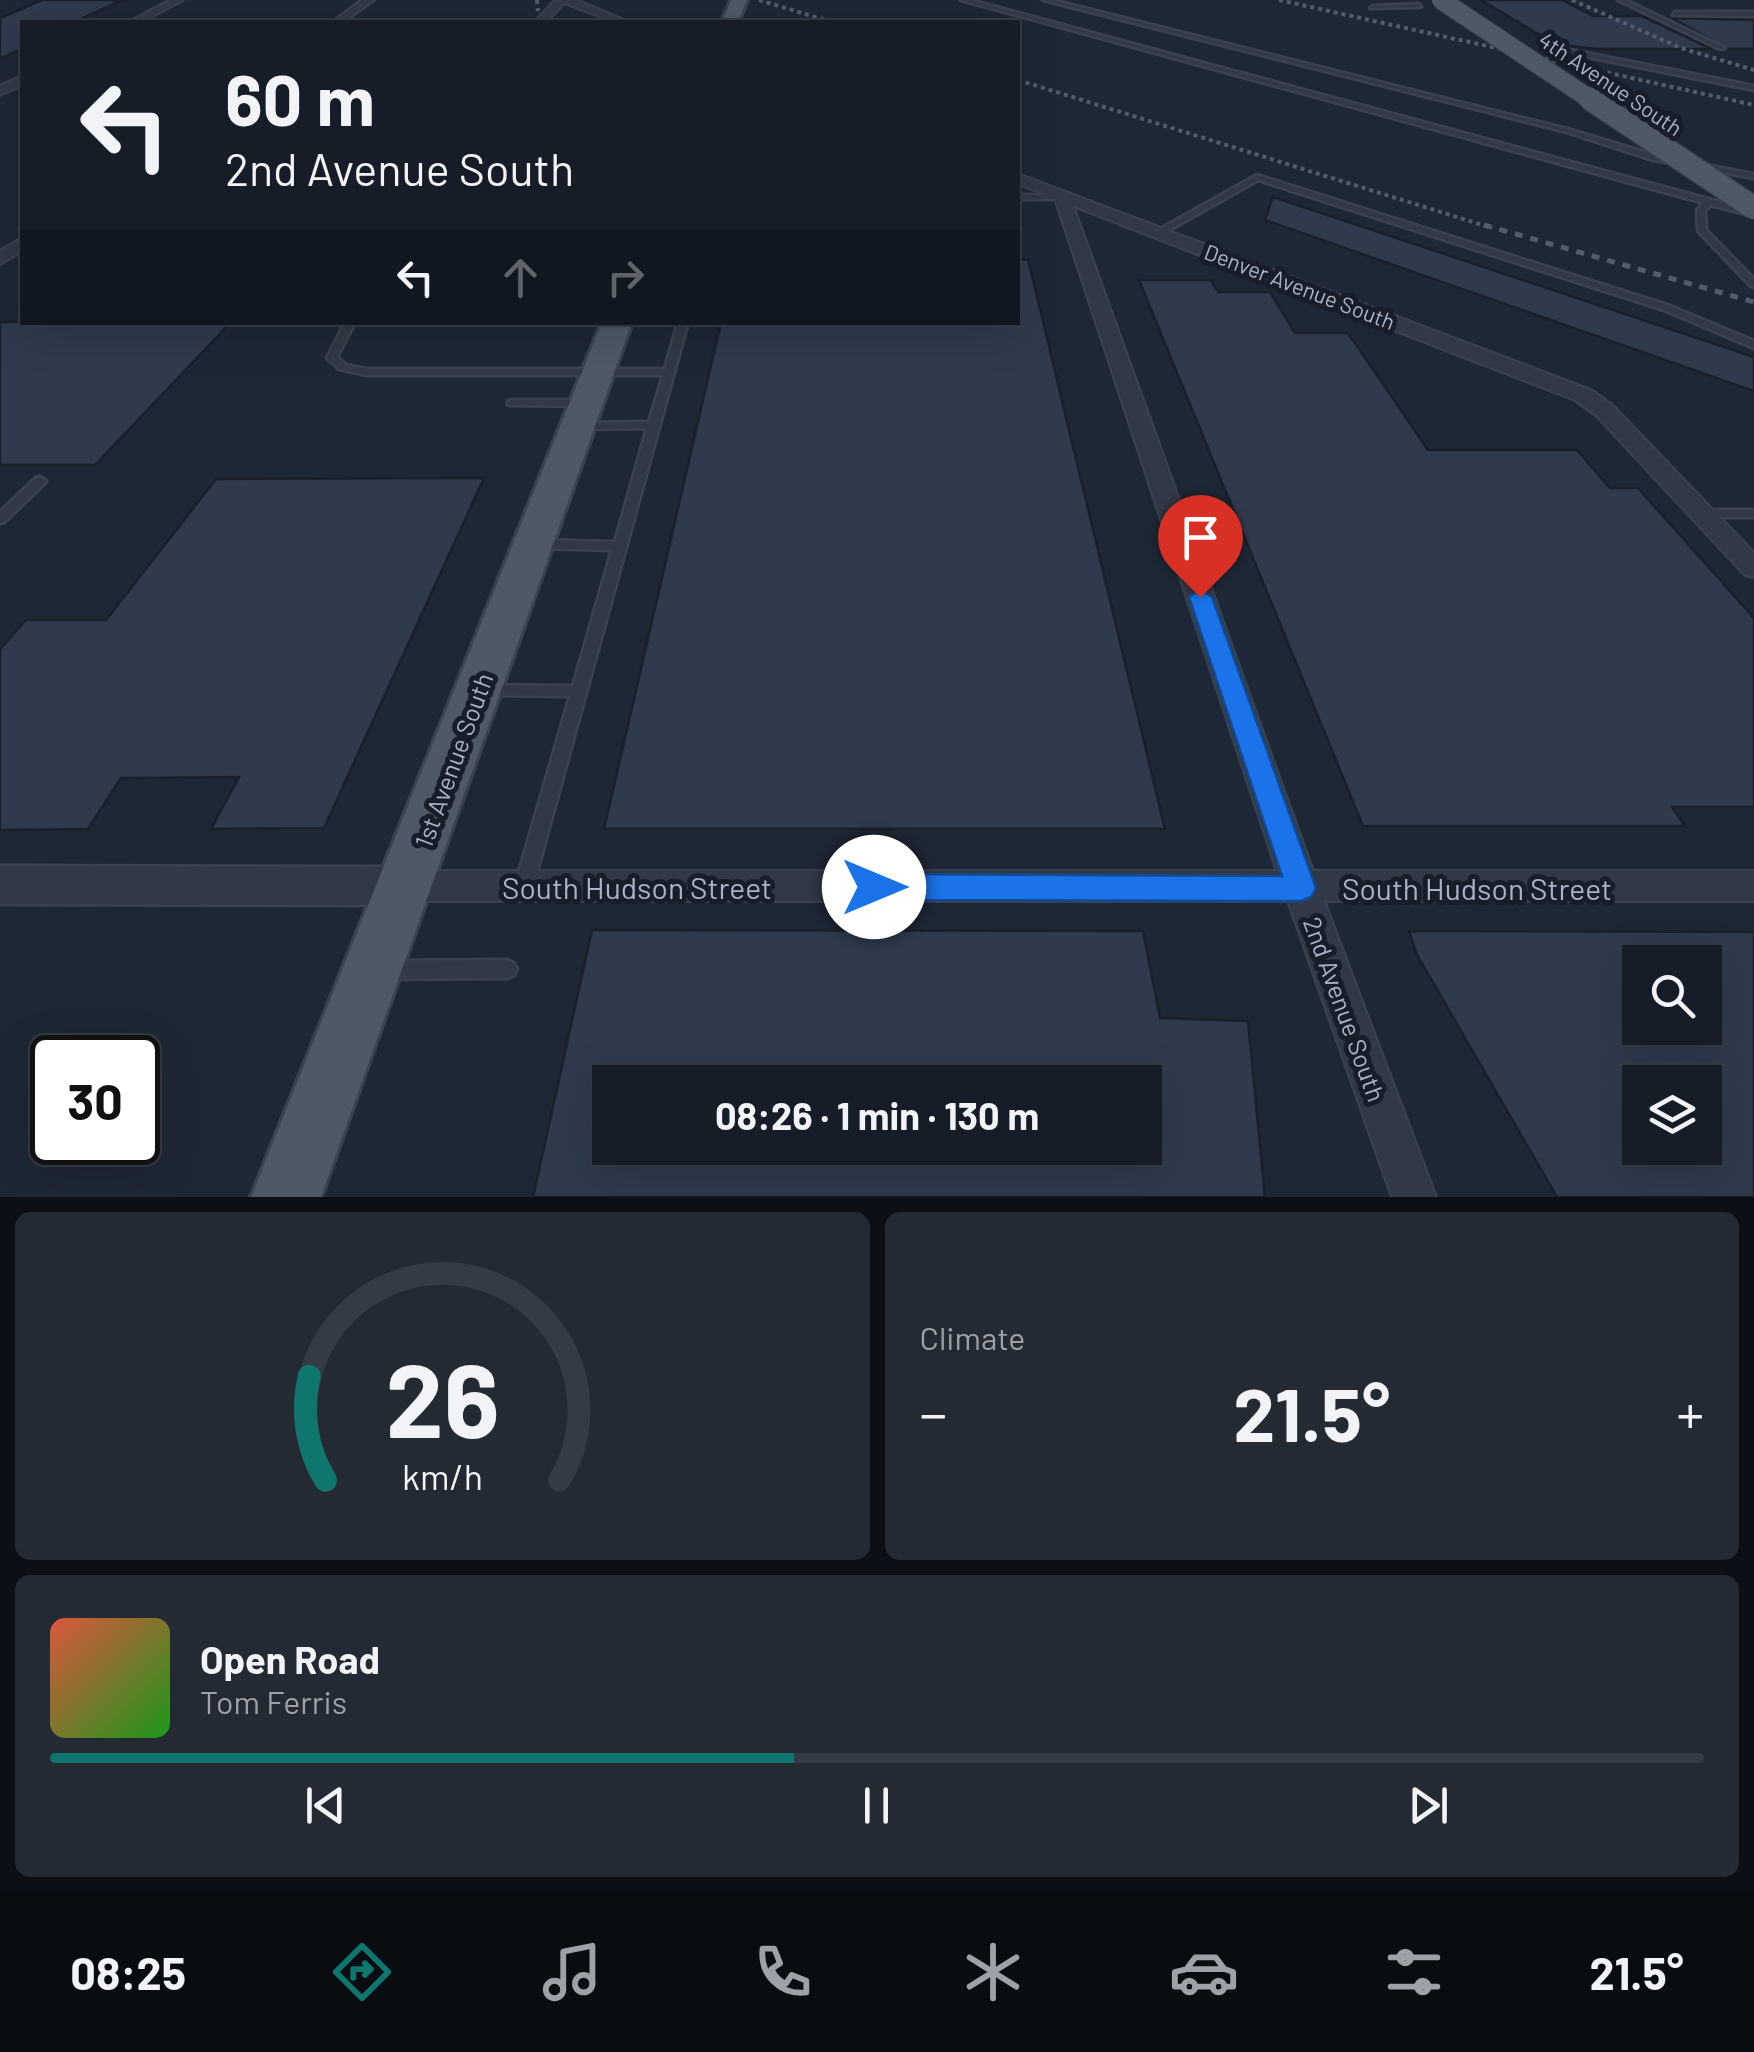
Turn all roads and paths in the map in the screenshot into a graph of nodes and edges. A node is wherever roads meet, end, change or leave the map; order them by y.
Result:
1 (178, 0) edge
2 (369, 0) edge
3 (564, 0) edge
4 (964, 0) edge
5 (1046, 0) edge
6 (1377, 0) edge
7 (1395, 0) edge
8 (1441, 0) edge
9 (1621, 0) edge
10 (1385, 6) junction
11 (1404, 6) junction
12 (1419, 6) dead end
13 (1373, 8) dead end
14 (1675, 14) dead end
15 (1754, 14) edge
16 (138, 20) edge
17 (339, 20) edge
18 (542, 20) edge
19 (619, 20) edge
20 (1722, 48) dead end
21 (1555, 50) dead end
22 (1754, 88) edge
23 (1754, 176) edge
24 (1020, 179) edge
25 (1020, 196) edge
26 (1062, 196) junction
27 (1710, 202) junction
28 (1754, 211) edge
29 (1159, 232) junction
30 (1754, 284) edge
31 (348, 325) edge
32 (616, 325) edge
33 (682, 325) edge
34 (1754, 345) edge
35 (668, 372) junction
36 (588, 400) junction
37 (512, 403) dead end
38 (654, 425) junction
39 (40, 481) dead end
40 (1702, 514) junction
41 (1751, 514) dead end
42 (0, 518) edge
43 (534, 544) junction
44 (620, 546) junction
45 (1754, 569) edge
46 (479, 690) junction
47 (579, 691) junction
48 (0, 885) edge
49 (406, 886) junction
50 (524, 886) junction
51 (1754, 886) edge
52 (1301, 888) junction
53 (507, 969) dead end
54 (373, 970) junction
55 (286, 1197) edge
56 (1414, 1197) edge

1 - 16 street
2 - 17 street
3 - 18 street
3 - 19 street
4 - 27 lane
5 - 23 lane
6 - 10 lane
7 - 11 lane
8 - 28 main road, 4th Avenue South, bridge
9 - 20 lane
10 - 11 lane
10 - 13 lane
11 - 12 lane
14 - 15 lane
21 - 22 lane
24 - 26 street, Denver Avenue South
25 - 26 lane
26 - 29 street, Denver Avenue South
26 - 52 street, 2nd Avenue South
27 - 28 lane
27 - 30 lane
29 - 34 lane
29 - 40 street, Denver Avenue South
31 - 36 lane
32 - 36 main road, 1st Avenue South
33 - 35 lane
35 - 36 lane
35 - 38 lane
36 - 37 lane
36 - 38 lane
36 - 43 main road, 1st Avenue South
38 - 44 lane
39 - 42 lane
40 - 41 lane
40 - 45 street, Denver Avenue South
43 - 44 lane
43 - 46 main road, 1st Avenue South
44 - 47 lane
46 - 47 lane
46 - 49 main road, 1st Avenue South
47 - 50 lane
48 - 49 street, South Hudson Street
49 - 50 street, South Hudson Street
49 - 54 main road, 1st Avenue South
50 - 52 street, South Hudson Street
51 - 52 street, South Hudson Street
52 - 56 street, 2nd Avenue South
53 - 54 lane
54 - 55 main road, 1st Avenue South

